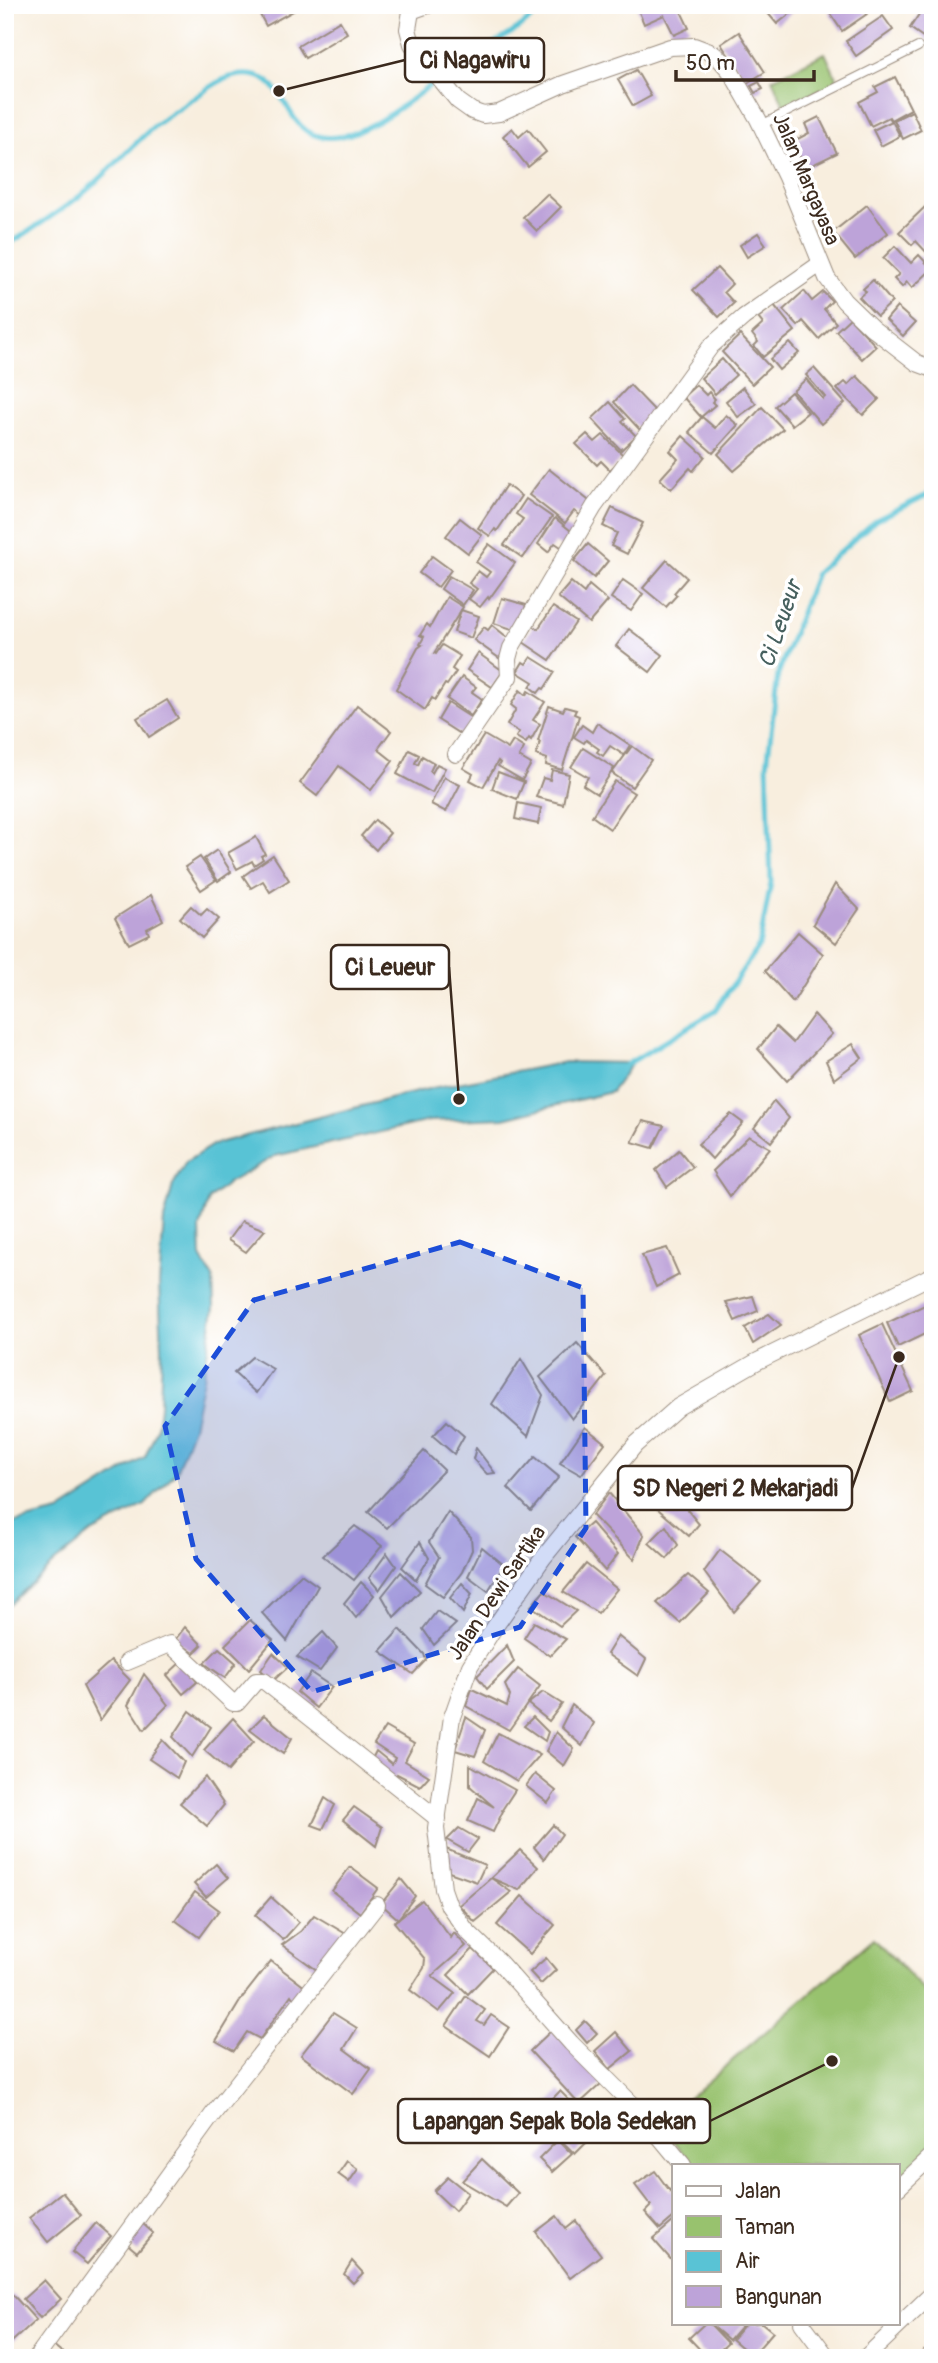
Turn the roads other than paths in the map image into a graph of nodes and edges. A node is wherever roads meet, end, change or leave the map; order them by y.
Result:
1 (428, 5) edge
2 (410, 8) edge
3 (918, 47) dead end
4 (761, 125) junction
5 (820, 264) junction
6 (933, 369) edge
7 (456, 754) dead end
8 (933, 1275) edge
9 (127, 1662) dead end
10 (438, 1819) junction
11 (377, 1905) dead end
12 (933, 2155) edge
13 (682, 2164) edge
14 (900, 2186) edge
15 (933, 2292) edge
16 (804, 2324) edge
17 (37, 2358) edge
18 (828, 2358) edge
19 (865, 2358) edge

1 - 2 street
2 - 4 street, Jalan Margayasa
3 - 4 lane
4 - 5 street, Jalan Margayasa
5 - 6 street, Jalan Margayasa
5 - 7 street
8 - 10 street, Jalan Dewi Sartika
9 - 10 street
10 - 13 street, Jalan Dewi Sartika
11 - 17 street
12 - 14 street
15 - 19 street
16 - 18 street

